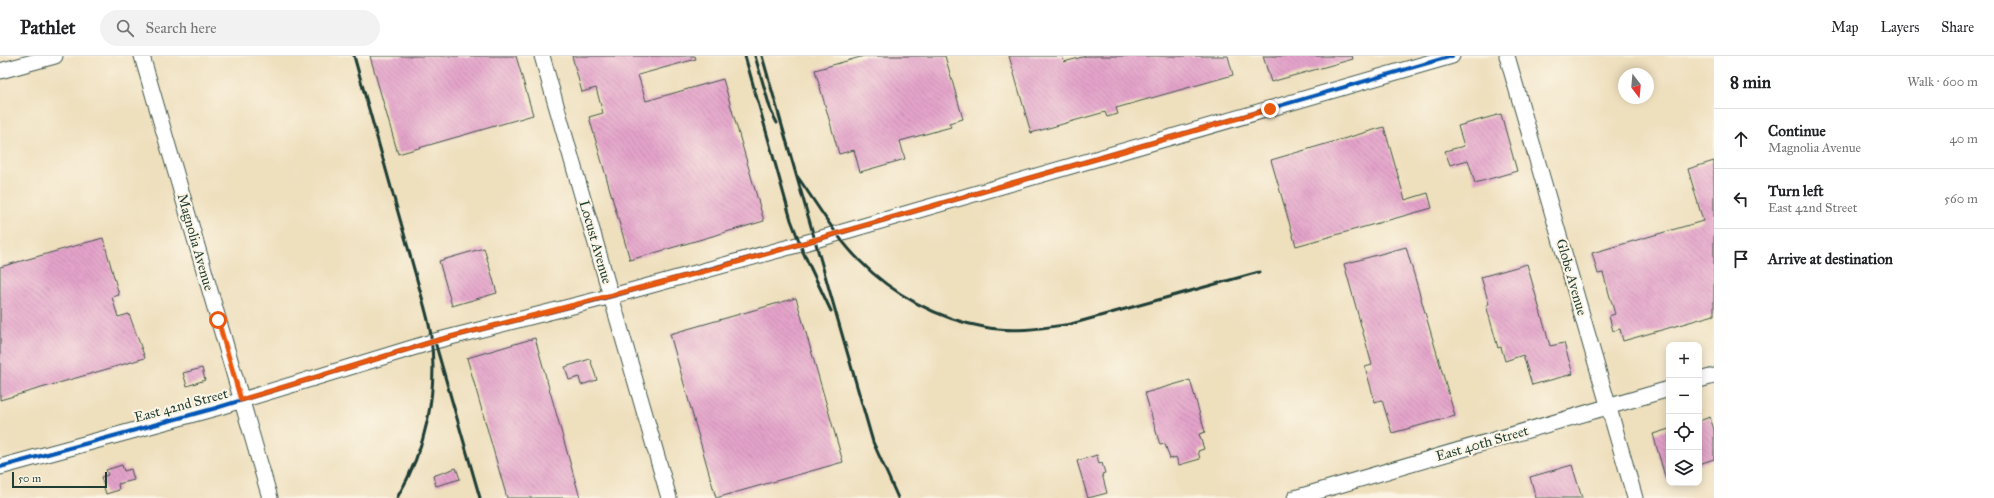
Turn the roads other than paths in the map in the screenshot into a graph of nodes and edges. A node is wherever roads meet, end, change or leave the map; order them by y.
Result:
1 (55, 56) edge
2 (142, 56) edge
3 (542, 56) edge
4 (1452, 56) edge
5 (1507, 56) edge
6 (0, 71) edge
7 (612, 296) junction
8 (1714, 376) edge
9 (1702, 379) edge
10 (1666, 390) edge
11 (241, 400) junction
12 (1609, 406) junction
13 (0, 467) edge
14 (1299, 497) edge
15 (270, 498) edge
16 (669, 498) edge
17 (1635, 498) edge

1 - 6 street
2 - 11 street, Magnolia Avenue
3 - 7 street, Locust Avenue
4 - 7 street, East 42nd Street
5 - 12 street, Globe Avenue
7 - 11 street, East 42nd Street
7 - 16 street, Locust Avenue
8 - 9 street
10 - 12 street, East 40th Street
11 - 13 street, East 42nd Street
11 - 15 street, Magnolia Avenue
12 - 14 street, East 40th Street
12 - 17 street, Globe Avenue

